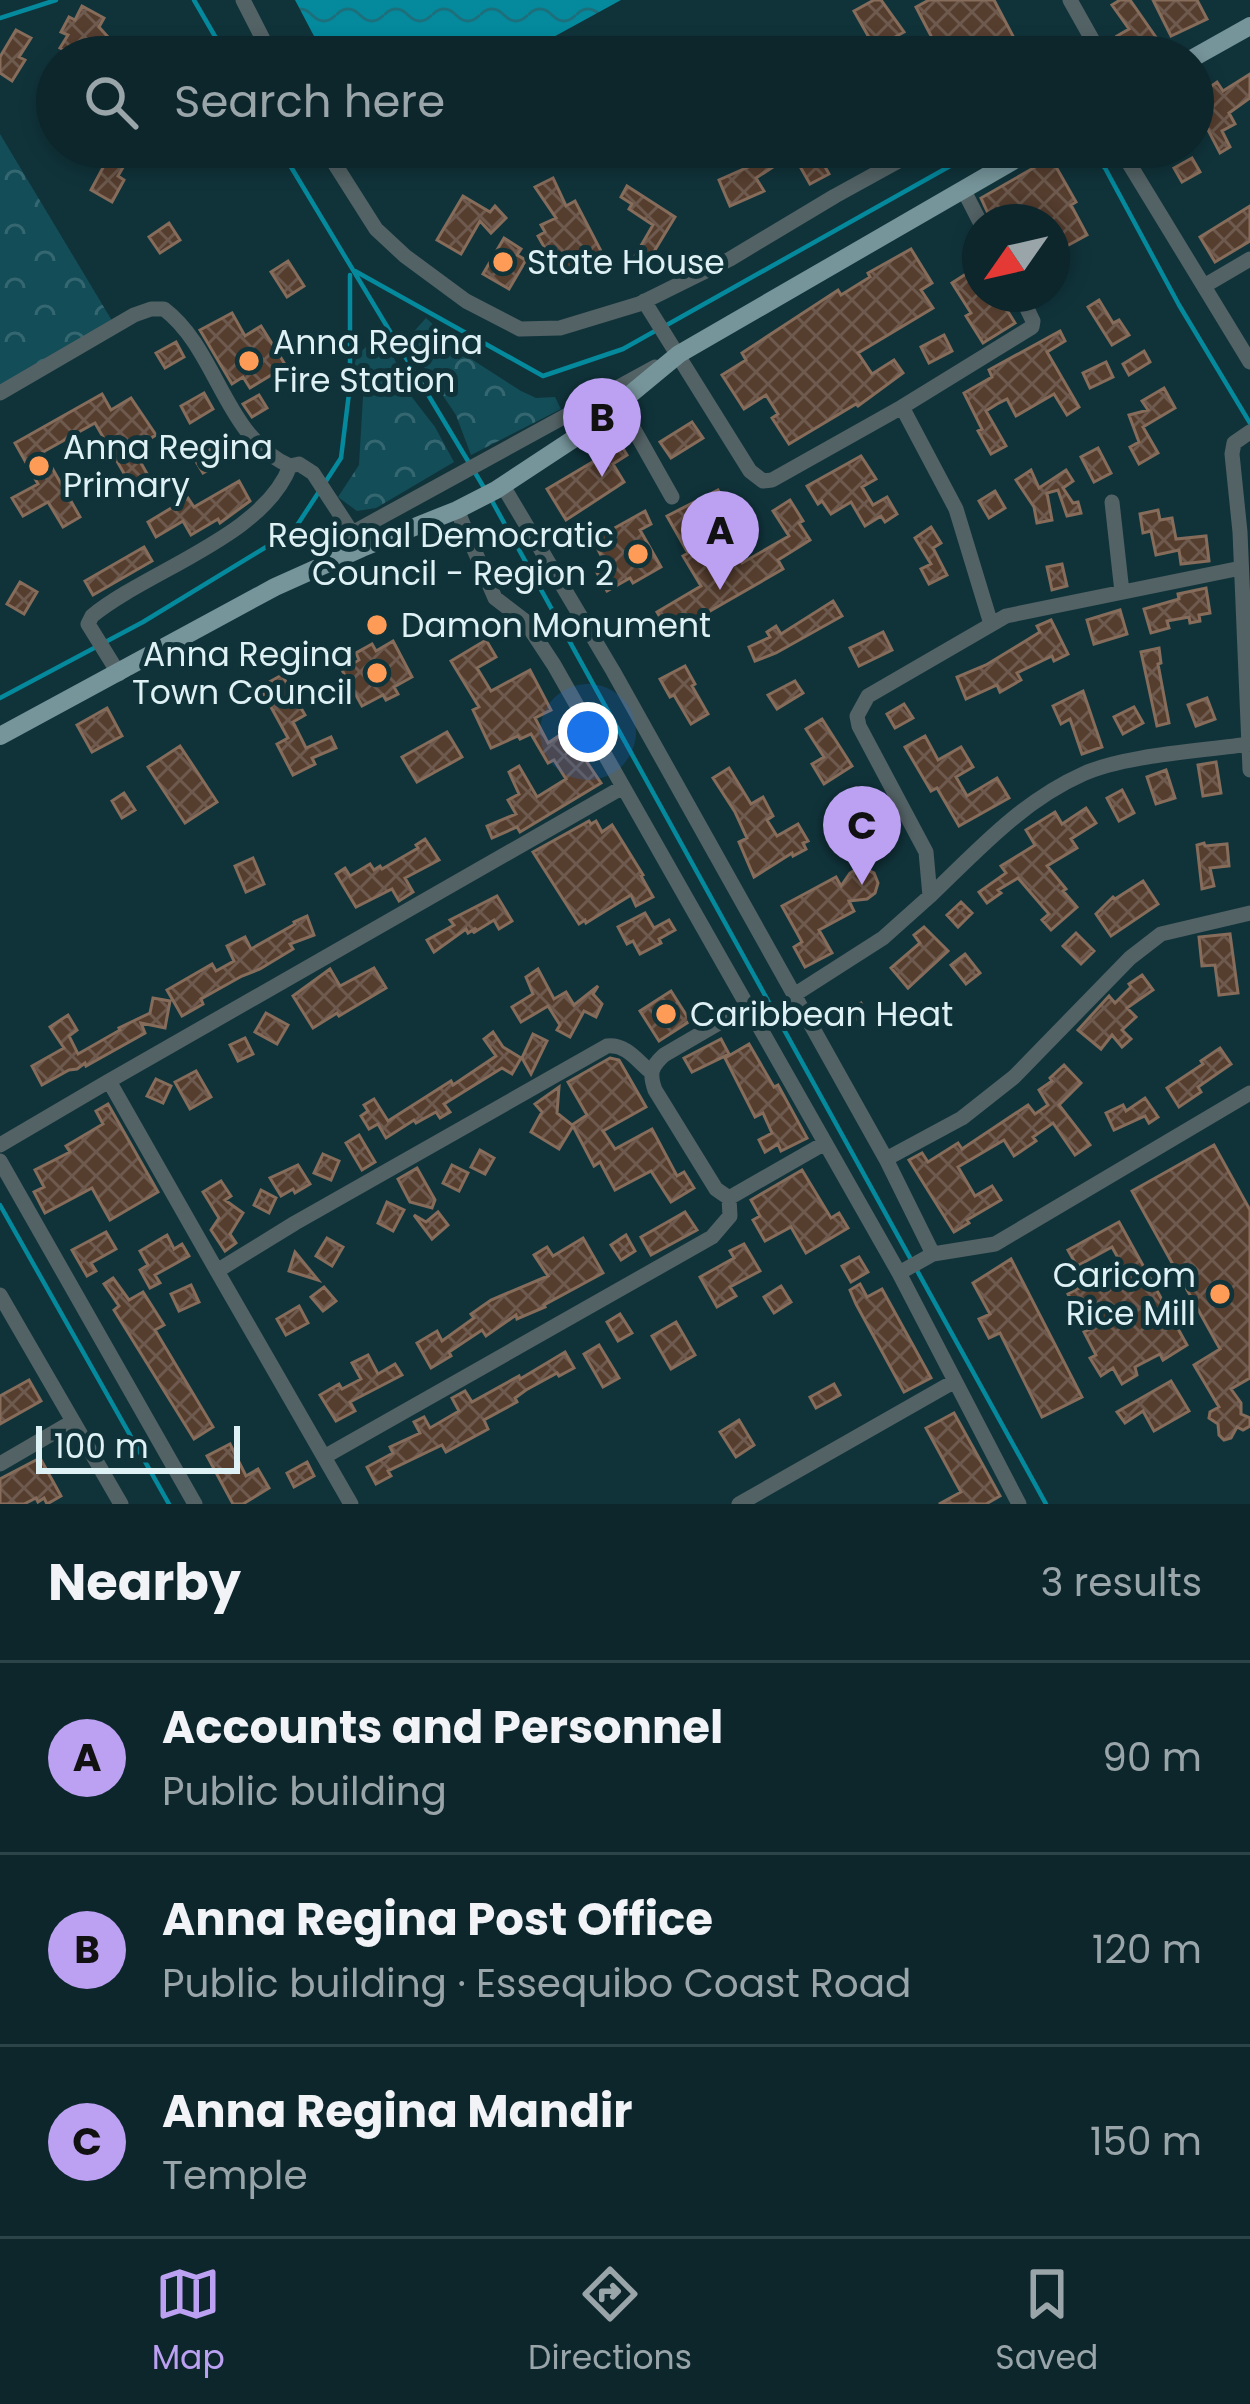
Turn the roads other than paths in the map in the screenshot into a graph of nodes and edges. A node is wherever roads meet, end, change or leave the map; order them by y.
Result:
1 (243, 0) edge
2 (1070, 0) edge
3 (1250, 26) edge
4 (261, 36) edge
5 (1090, 36) edge
6 (1214, 46) edge
7 (337, 168) edge
8 (886, 168) edge
9 (1000, 168) edge
10 (1132, 168) edge
11 (963, 189) junction
12 (971, 204) edge
13 (1250, 259) edge
14 (1204, 286) junction
15 (644, 301) junction
16 (1029, 312) edge
17 (675, 348) junction
18 (1250, 362) edge
19 (0, 393) edge
20 (619, 404) junction
21 (902, 407) junction
22 (1246, 434) edge
23 (290, 466) junction
24 (500, 488) junction
25 (672, 496) dead end
26 (1112, 502) dead end
27 (463, 508) junction
28 (1245, 531) edge
29 (357, 541) junction
30 (1241, 568) junction
31 (1122, 592) junction
32 (991, 624) junction
33 (119, 674) junction
34 (1248, 680) edge
35 (0, 736) edge
36 (1249, 744) edge
37 (1250, 770) edge
38 (623, 787) junction
39 (930, 896) junction
40 (1250, 913) edge
41 (794, 995) junction
42 (748, 1006) junction
43 (651, 1072) junction
44 (109, 1081) junction
45 (1250, 1093) edge
46 (825, 1143) junction
47 (0, 1145) edge
48 (886, 1159) junction
49 (0, 1161) edge
50 (729, 1198) junction
51 (933, 1254) junction
52 (218, 1271) junction
53 (899, 1273) junction
54 (0, 1295) edge
55 (7, 1323) edge
56 (956, 1382) junction
57 (72, 1422) junction
58 (324, 1457) junction
59 (0, 1463) edge
60 (121, 1504) edge
61 (195, 1504) edge
62 (351, 1504) edge
63 (739, 1504) edge
64 (1019, 1504) edge

1 - 4 street
2 - 5 street
3 - 6 main road
7 - 15 street
8 - 15 street
9 - 11 main road
10 - 14 street
11 - 12 street
11 - 17 main road
13 - 14 street
14 - 18 street
15 - 17 street
16 - 21 street
17 - 20 main road
17 - 21 street
17 - 29 street
19 - 23 street
20 - 24 main road
20 - 25 street
21 - 32 street
22 - 28 street
23 - 29 street
23 - 33 street
24 - 27 main road
24 - 41 street
26 - 31 street
27 - 29 main road
27 - 38 street
28 - 30 street
29 - 33 main road
30 - 31 street
30 - 34 street
31 - 32 street
32 - 39 street
33 - 35 main road
34 - 36 street
36 - 37 street
36 - 39 street
38 - 42 street
38 - 44 street
39 - 41 street
40 - 48 street
41 - 48 street
42 - 43 street
42 - 46 street
43 - 50 street
43 - 52 street
44 - 47 street
44 - 52 street
45 - 51 street
46 - 50 street
46 - 53 street
48 - 51 street
49 - 61 street
50 - 58 street
51 - 53 street
52 - 58 street
53 - 56 street
54 - 55 street
55 - 57 street
56 - 63 street
56 - 64 street
57 - 59 street
57 - 60 street
58 - 62 street

